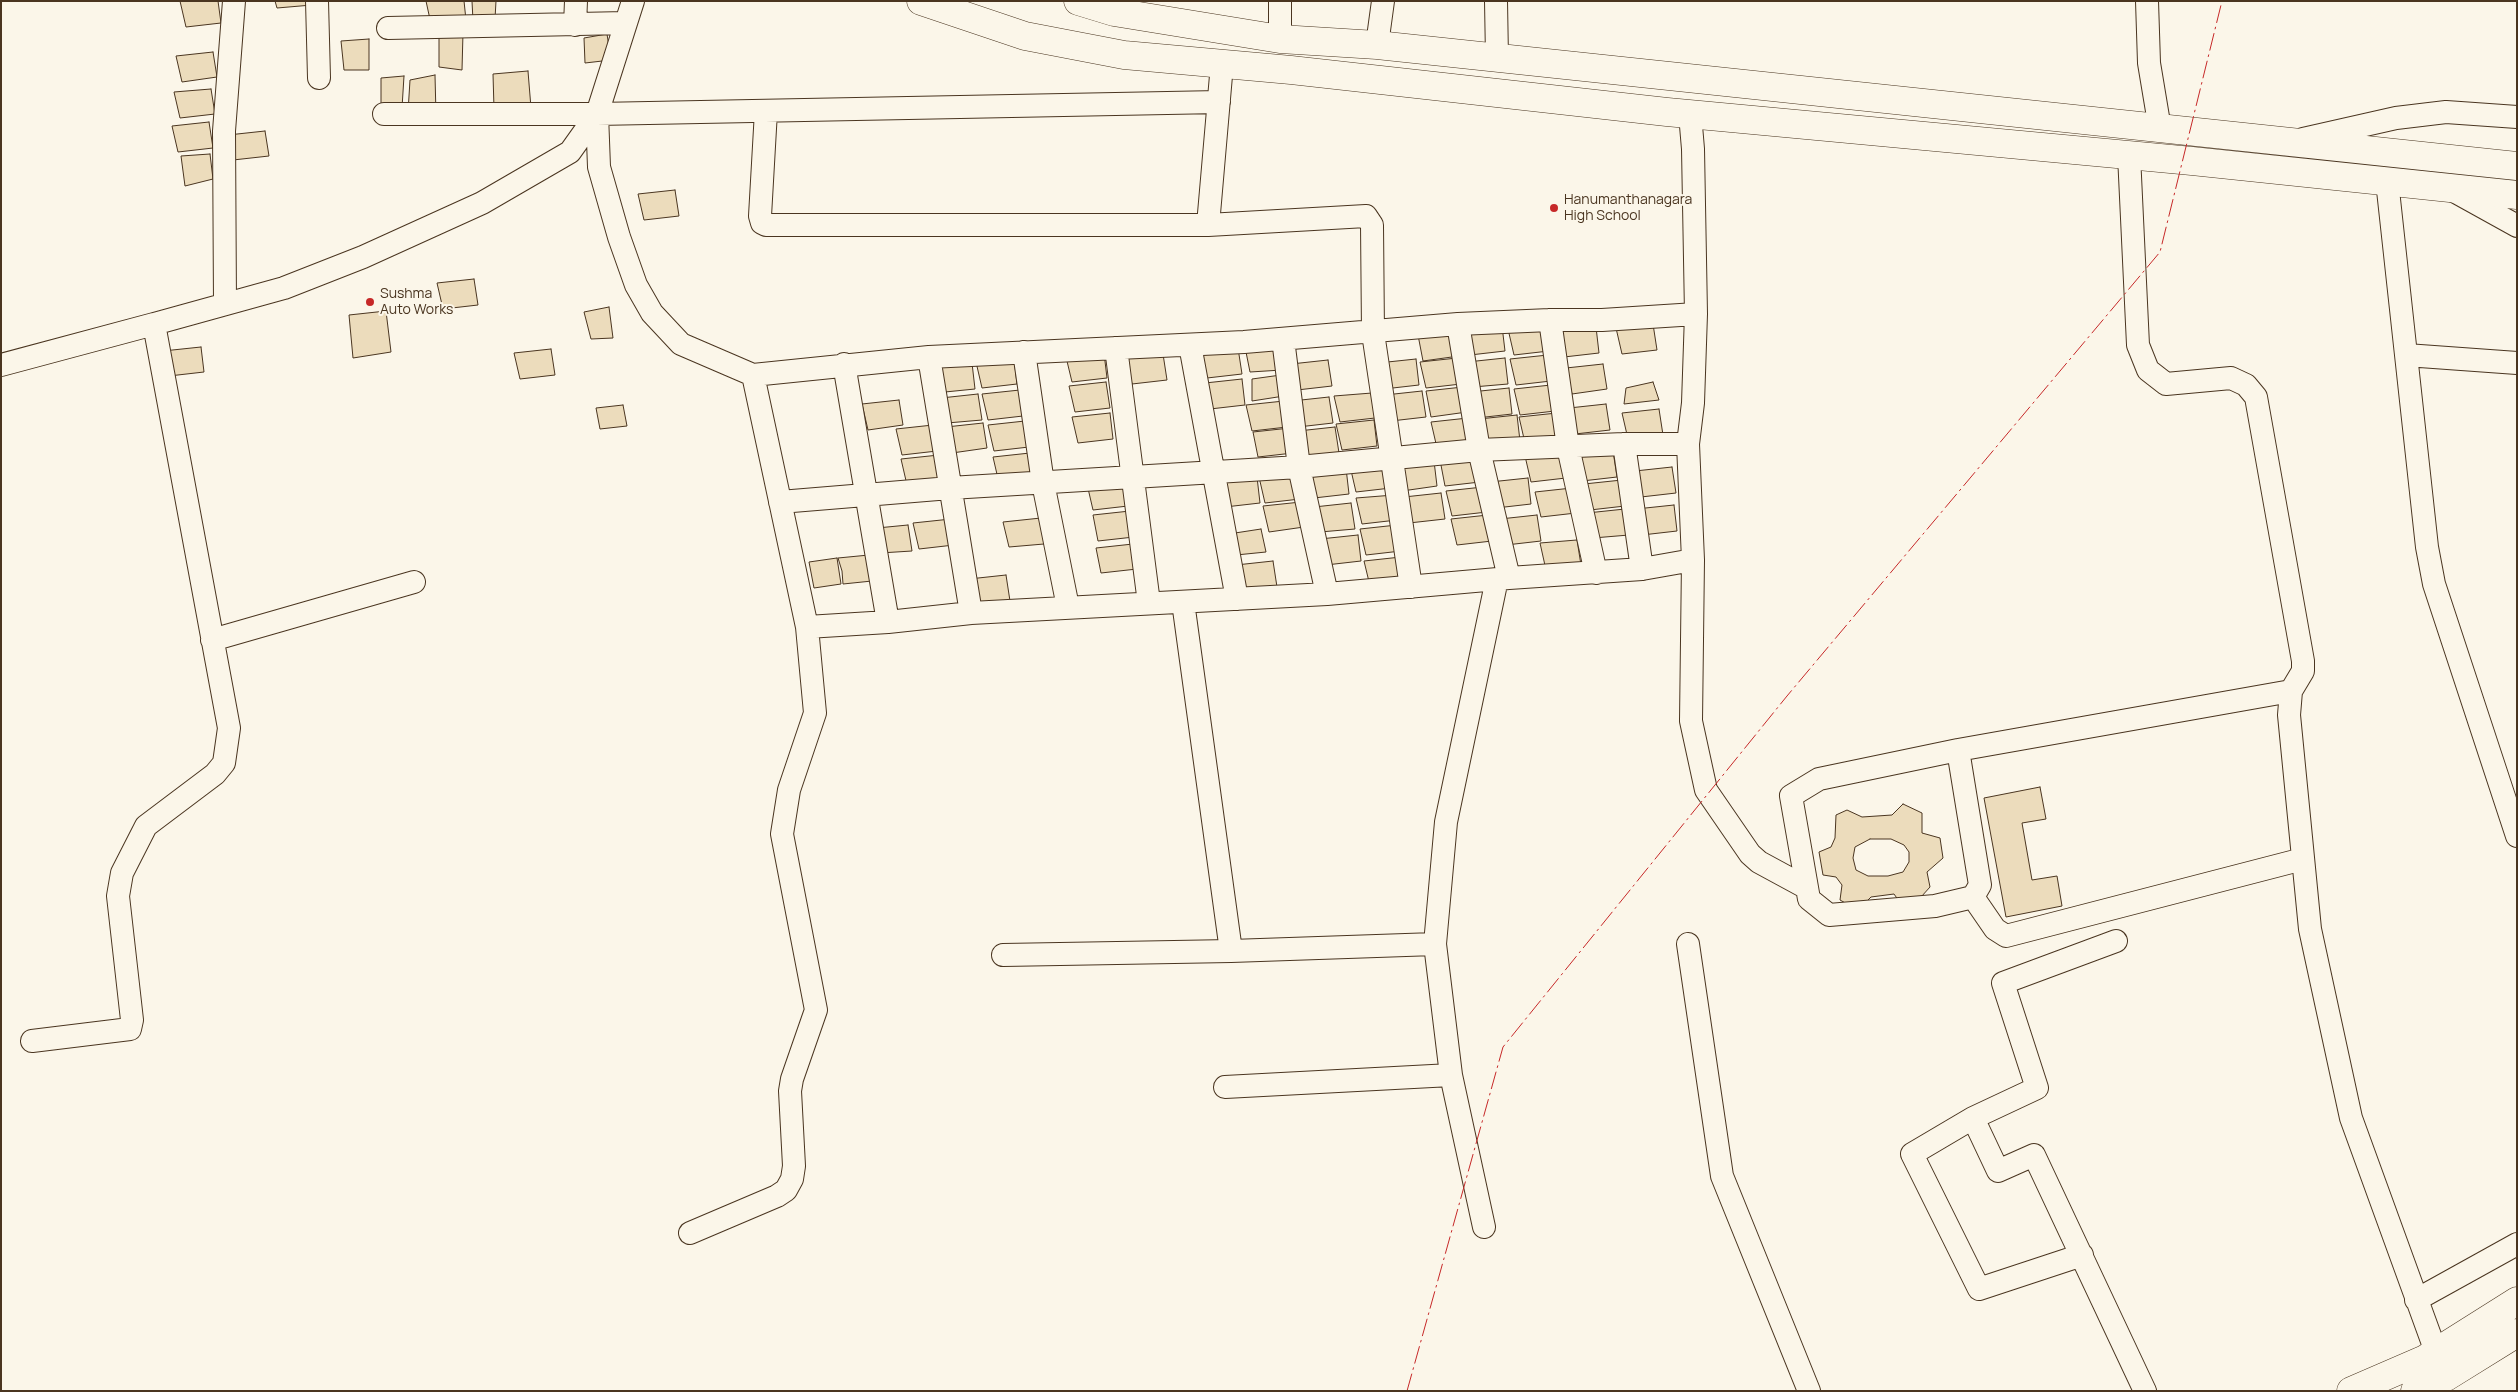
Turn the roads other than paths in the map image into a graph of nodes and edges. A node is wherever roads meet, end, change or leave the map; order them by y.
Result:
1 (234, 1) edge
2 (317, 1) edge
3 (576, 1) edge
4 (633, 1) edge
5 (921, 1) edge
6 (1078, 1) edge
7 (1280, 1) edge
8 (1383, 1) edge
9 (1496, 1) edge
10 (2147, 1) edge
11 (1116, 6) edge
12 (625, 23) junction
13 (575, 25) junction
14 (388, 28) dead end
15 (1280, 39) junction
16 (1377, 45) junction
17 (1497, 58) junction
18 (1222, 64) junction
19 (319, 78) dead end
20 (1219, 102) junction
21 (766, 111) junction
22 (384, 114) dead end
23 (596, 114) junction
24 (1690, 114) junction
25 (2517, 117) edge
26 (2160, 129) junction
27 (2290, 142) junction
28 (2129, 155) junction
29 (2517, 166) edge
30 (2388, 182) junction
31 (2449, 188) junction
32 (2517, 195) edge
33 (1208, 225) junction
34 (2517, 226) edge
35 (225, 304) junction
36 (1696, 314) junction
37 (1550, 320) junction
38 (154, 324) junction
39 (1458, 324) junction
40 (1372, 332) junction
41 (1283, 339) junction
42 (1190, 345) junction
43 (1116, 348) junction
44 (1024, 352) junction
45 (2406, 355) junction
46 (929, 357) junction
47 (2517, 363) edge
48 (1, 364) edge
49 (844, 364) junction
50 (753, 375) junction
51 (1624, 444) junction
52 (1688, 444) junction
53 (1568, 447) junction
54 (1480, 450) junction
55 (1392, 458) junction
56 (1299, 467) junction
57 (1213, 472) junction
58 (1133, 477) junction
59 (1043, 483) junction
60 (950, 488) junction
61 (868, 494) junction
62 (780, 502) junction
63 (1693, 560) junction
64 (1642, 569) junction
65 (1596, 573) junction
66 (1503, 578) junction
67 (414, 582) dead end
68 (1411, 587) junction
69 (1327, 594) junction
70 (1237, 599) junction
71 (1183, 602) junction
72 (1149, 603) junction
73 (1068, 607) junction
74 (971, 613) junction
75 (888, 622) junction
76 (807, 627) junction
77 (212, 640) junction
78 (2291, 691) junction
79 (1958, 750) junction
80 (2515, 823) edge
81 (2303, 859) junction
82 (1807, 888) junction
83 (1973, 897) junction
84 (2116, 941) dead end
85 (1435, 944) junction
86 (1688, 944) dead end
87 (1231, 951) junction
88 (1003, 954) dead end
89 (32, 1041) dead end
90 (1451, 1075) junction
91 (1225, 1087) dead end
92 (1973, 1118) junction
93 (1484, 1227) dead end
94 (690, 1233) dead end
95 (2517, 1244) edge
96 (2082, 1255) junction
97 (2416, 1300) junction
98 (2517, 1301) edge
99 (2517, 1333) edge
100 (2436, 1352) junction
101 (1809, 1391) edge
102 (2145, 1391) edge
103 (2351, 1391) edge
104 (2415, 1391) edge

1 - 35 street
2 - 19 street
3 - 13 street
4 - 12 street
5 - 18 main road
6 - 11 main road
7 - 15 street
8 - 16 street
9 - 17 street
10 - 26 street
11 - 15 main road
12 - 13 street
12 - 23 street
13 - 14 street
15 - 16 main road
16 - 17 main road
17 - 26 main road
18 - 20 street
18 - 24 main road
20 - 21 street
20 - 33 street
21 - 23 street
21 - 33 street
22 - 23 street
23 - 35 street
23 - 50 street
24 - 28 main road
24 - 36 street
25 - 27 street
26 - 27 main road
27 - 29 main road
28 - 30 main road
28 - 78 street
30 - 31 main road
30 - 45 street
31 - 32 main road
31 - 34 street
33 - 40 street
35 - 38 street
36 - 37 street
36 - 52 street
37 - 39 street
37 - 53 street
38 - 48 street
38 - 77 street
39 - 40 street
39 - 54 street
40 - 41 street
40 - 55 street
41 - 42 street
41 - 56 street
42 - 43 street
42 - 57 street
43 - 44 street
43 - 58 street
44 - 46 street
44 - 59 street
45 - 47 street
45 - 80 street
46 - 49 street
46 - 60 street
49 - 50 street
49 - 61 street
50 - 62 street
51 - 52 street
51 - 53 street
51 - 64 street
52 - 63 street
53 - 54 street
53 - 65 street
54 - 55 street
54 - 66 street
55 - 56 street
55 - 68 street
56 - 57 street
56 - 69 street
57 - 58 street
57 - 70 street
58 - 59 street
58 - 72 street
59 - 60 street
59 - 73 street
60 - 61 street
60 - 74 street
61 - 62 street
61 - 75 street
62 - 76 street
63 - 64 street
63 - 82 street
64 - 65 street
65 - 66 street
66 - 68 street
66 - 85 street
67 - 77 street
68 - 69 street
69 - 70 street
70 - 71 street
71 - 72 street
71 - 87 street
72 - 73 street
73 - 74 street
74 - 75 street
75 - 76 street
76 - 94 street
77 - 89 street
78 - 79 street
78 - 81 street
79 - 82 street
79 - 83 street
81 - 83 street
81 - 97 street
82 - 83 street
84 - 92 street
85 - 87 street
85 - 90 street
86 - 101 street
87 - 88 street
90 - 91 street
90 - 93 street
92 - 96 street
92 - 96 street
95 - 97 street
96 - 102 street
97 - 100 street
98 - 100 main road
99 - 104 main road
100 - 103 main road

